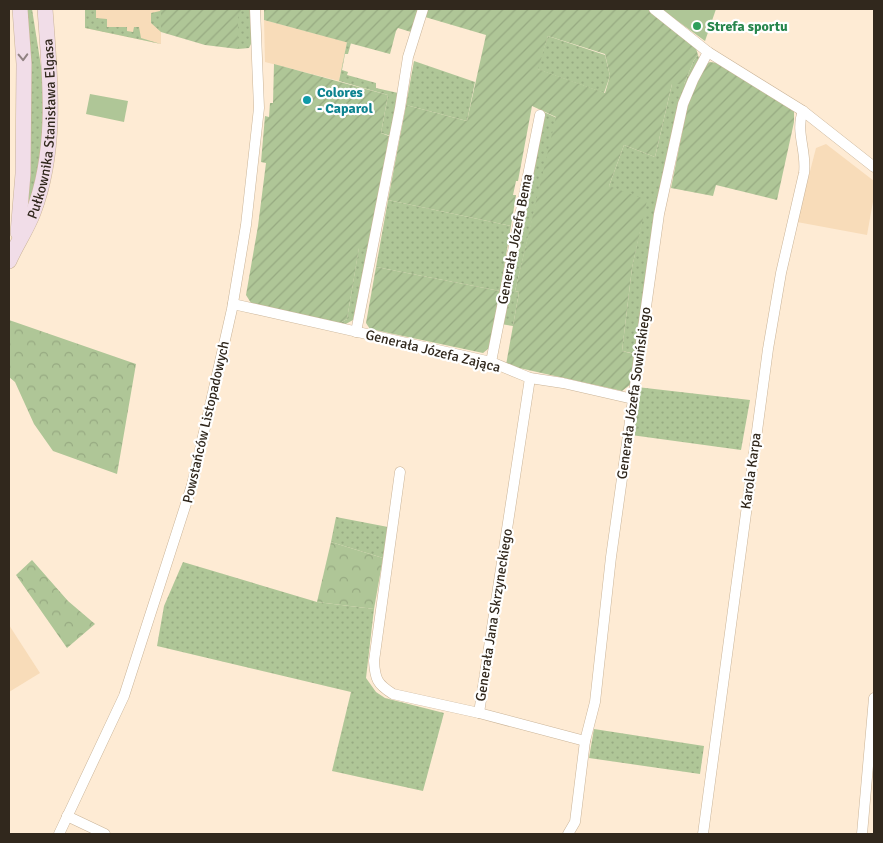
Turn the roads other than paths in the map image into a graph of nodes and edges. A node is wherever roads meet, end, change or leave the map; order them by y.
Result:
1 (20, 9) edge
2 (45, 9) edge
3 (255, 9) edge
4 (423, 9) edge
5 (654, 9) edge
6 (708, 52) junction
7 (803, 110) junction
8 (540, 115) dead end
9 (874, 167) edge
10 (16, 244) junction
11 (9, 261) edge
12 (233, 304) junction
13 (356, 332) junction
14 (491, 362) junction
15 (530, 378) junction
16 (633, 399) junction
17 (400, 472) dead end
18 (874, 698) edge
19 (479, 712) junction
20 (585, 741) junction
21 (67, 816) junction
22 (59, 834) edge
23 (106, 834) edge
24 (568, 834) edge
25 (703, 834) edge
26 (862, 834) edge

1 -> 10 street, Pułkownika Stanisława Elgasa
2 - 10 street, Pułkownika Stanisława Elgasa
3 - 12 street, Powstańców Listopadowych
4 - 13 street
5 - 6 street
6 - 7 street
6 - 16 street, Generała Józefa Sowińskiego
7 - 9 street
7 - 25 street, Karola Karpa
8 - 14 street, Generała Józefa Bema
10 - 11 street, Pułkownika Stanisława Elgasa
12 - 13 street, Generała Józefa Zająca
12 - 21 street, Powstańców Listopadowych
13 - 14 street, Generała Józefa Zająca
14 - 15 street, Generała Józefa Zająca
15 - 16 street, Generała Józefa Zająca
15 - 19 street, Generała Jana Skrzyneckiego
16 - 20 street, Generała Józefa Sowińskiego
17 - 19 street, Generała Jana Skrzyneckiego
18 - 26 street
19 - 20 street
20 - 24 street, Generała Józefa Sowińskiego
21 - 22 street, Powstańców Listopadowych
21 - 23 street

